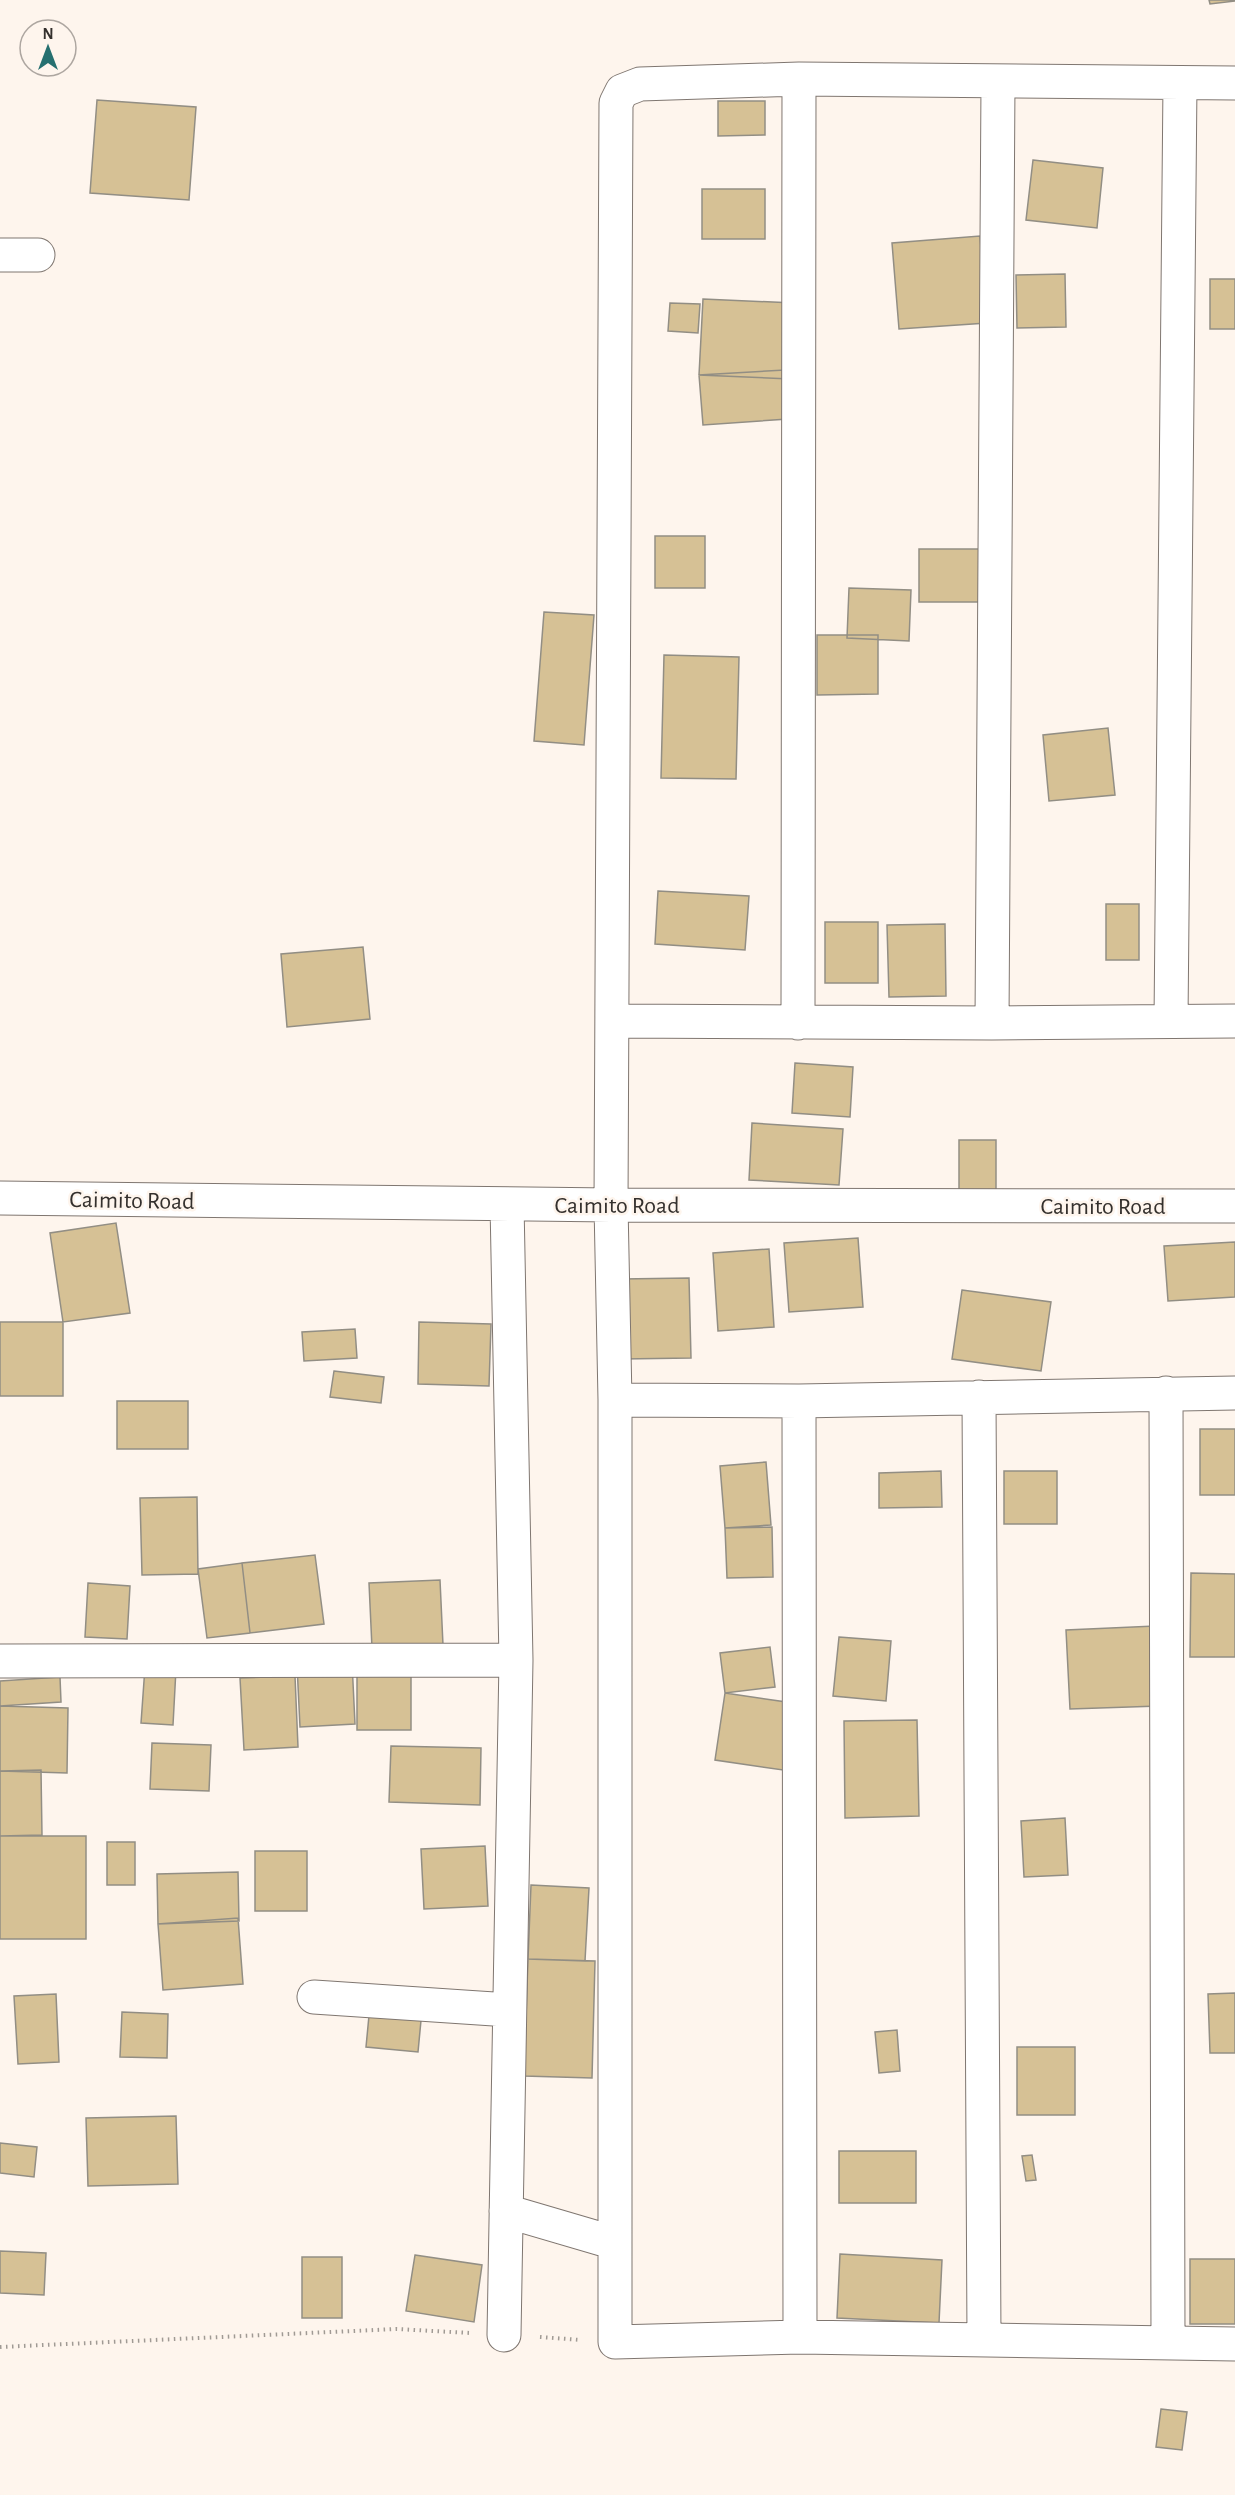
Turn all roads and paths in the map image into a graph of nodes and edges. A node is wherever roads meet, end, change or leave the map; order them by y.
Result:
1 (798, 79) junction
2 (998, 82) junction
3 (1180, 82) junction
4 (1235, 83) edge
5 (0, 255) edge
6 (38, 255) dead end
7 (1235, 1020) edge
8 (613, 1021) junction
9 (1171, 1021) junction
10 (798, 1023) junction
11 (992, 1023) junction
12 (0, 1198) edge
13 (507, 1204) junction
14 (611, 1205) junction
15 (1235, 1206) edge
16 (1166, 1393) junction
17 (1235, 1393) edge
18 (979, 1397) junction
19 (615, 1400) junction
20 (798, 1401) junction
21 (516, 1660) junction
22 (0, 1661) edge
23 (314, 1997) dead end
24 (509, 2010) junction
25 (506, 2211) junction
26 (615, 2243) junction
27 (504, 2335) junction
28 (800, 2337) junction
29 (984, 2339) junction
30 (615, 2342) junction
31 (1168, 2342) junction
32 (1235, 2344) edge
33 (0, 2347) edge

1 - 2 street
1 - 8 street
1 - 10 street
2 - 3 street
2 - 11 street
3 - 4 street
3 - 9 street
5 - 6 street
7 - 9 street
8 - 10 street
8 - 14 street
9 - 11 street
10 - 11 street
12 - 13 street, Caimito Road
13 - 14 street, Caimito Road
13 - 21 street
14 - 15 street, Caimito Road
14 - 19 street
16 - 17 street
16 - 18 street
16 - 31 street
18 - 20 street
18 - 29 street
19 - 20 street
19 - 26 street
20 - 28 street
21 - 22 street
21 - 24 street
23 - 24 street
24 - 25 street
25 - 26 street
25 - 27 street
26 - 30 street
27 - 30 path
27 - 33 path
28 - 29 street
28 - 30 street
29 - 31 street
31 - 32 street

